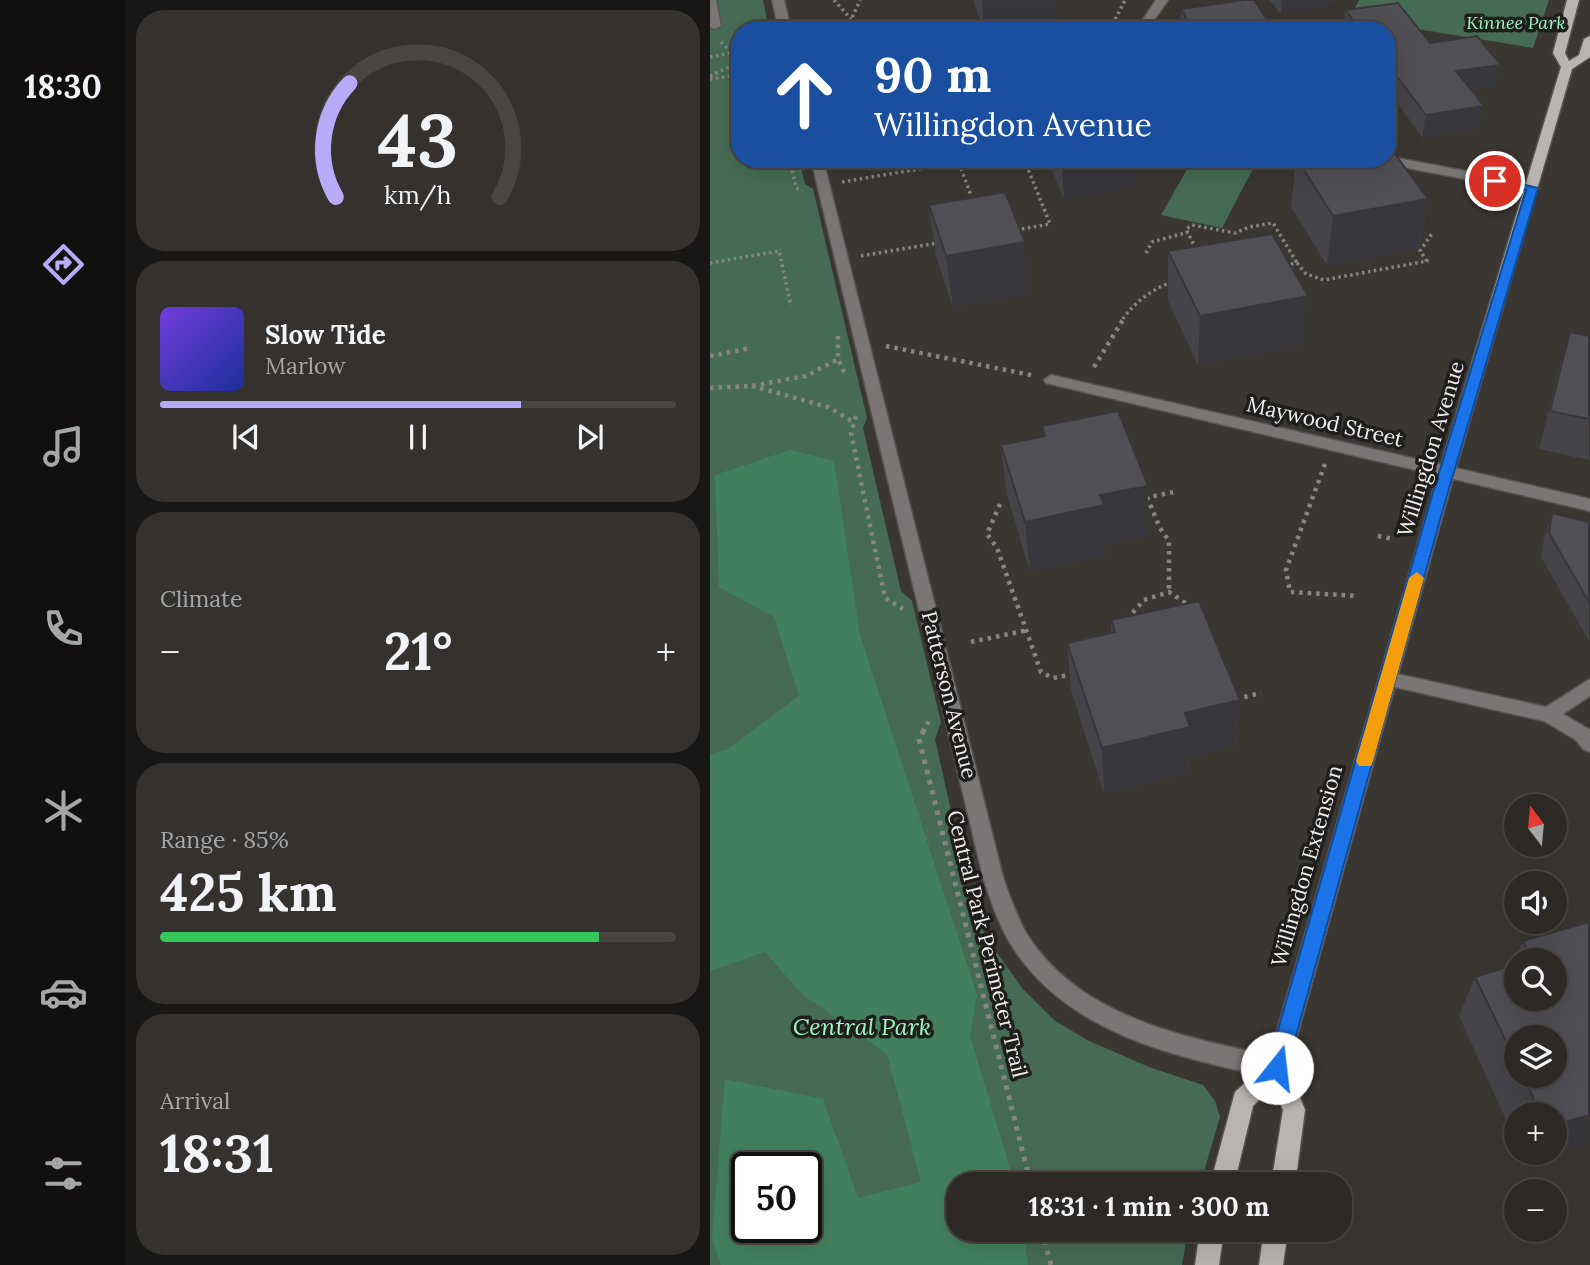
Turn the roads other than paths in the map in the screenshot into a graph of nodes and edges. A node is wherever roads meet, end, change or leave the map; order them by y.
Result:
1 (710, 0) edge
2 (778, 0) edge
3 (1162, 0) edge
4 (1573, 0) edge
5 (783, 21) edge
6 (1147, 21) edge
7 (715, 26) dead end
8 (1590, 39) edge
9 (1567, 67) junction
10 (1396, 162) edge
11 (819, 168) edge
12 (1532, 188) junction
13 (1051, 380) dead end
14 (1448, 471) junction
15 (1590, 505) edge
16 (1388, 679) junction
17 (1590, 685) edge
18 (1548, 715) junction
19 (1590, 744) edge
20 (1277, 1068) junction
21 (1225, 1172) edge
22 (1285, 1172) edge
23 (1210, 1242) edge
24 (1274, 1242) edge
25 (1207, 1265) edge
26 (1271, 1265) edge

1 - 7 street
2 - 5 street
3 - 6 street
4 - 9 main road, Willingdon Avenue
8 - 9 main road, Willingdon Avenue
9 - 12 main road, Willingdon Avenue
10 - 12 street
11 - 20 street, Patterson Avenue
12 - 14 main road, Willingdon Avenue
13 - 14 street, Maywood Street
14 - 15 street, Maywood Street
14 - 16 main road, Willingdon Avenue
16 - 18 street
16 - 20 main road, Willingdon Extension
17 - 18 street
18 - 19 street
20 - 21 main road
20 - 22 main road
23 - 25 main road
24 - 26 main road

